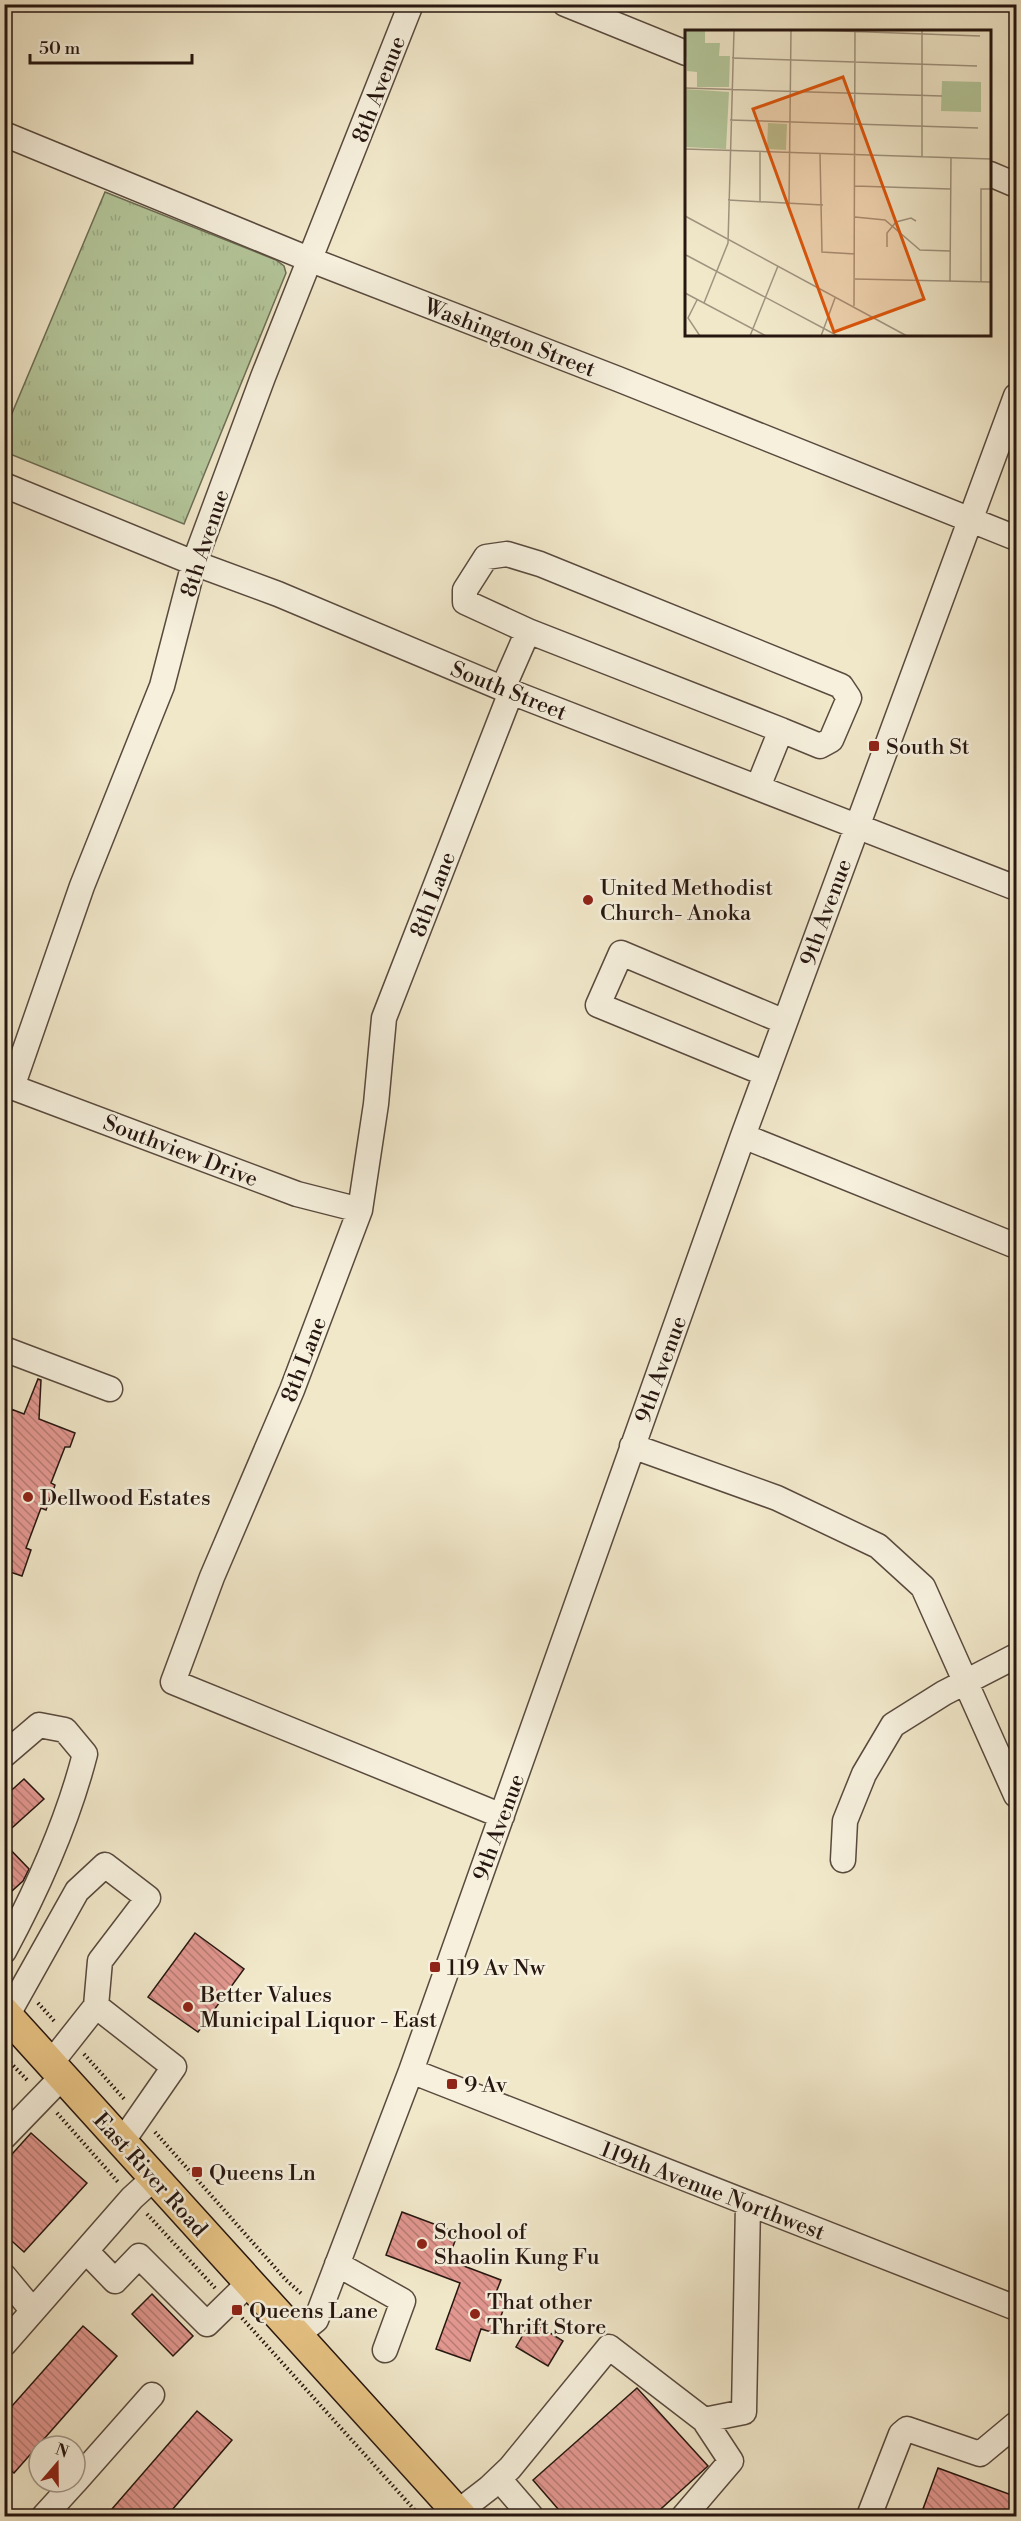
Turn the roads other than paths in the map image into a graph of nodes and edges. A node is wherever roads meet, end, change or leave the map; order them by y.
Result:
1 (411, 4) edge
2 (565, 4) edge
3 (685, 52) edge
4 (4, 134) edge
5 (991, 174) edge
6 (1017, 185) edge
7 (311, 260) junction
8 (1017, 396) edge
9 (4, 485) edge
10 (973, 520) junction
11 (1017, 538) edge
12 (194, 563) junction
13 (528, 631) junction
14 (507, 690) junction
15 (781, 730) junction
16 (758, 788) junction
17 (857, 826) junction
18 (1017, 888) edge
19 (785, 1022) junction
20 (766, 1074) junction
21 (8, 1085) edge
22 (743, 1136) junction
23 (360, 1210) junction
24 (1017, 1246) edge
25 (4, 1350) edge
26 (110, 1389) dead end
27 (632, 1446) junction
28 (1017, 1656) edge
29 (966, 1682) junction
30 (4, 1755) edge
31 (1017, 1795) edge
32 (502, 1816) junction
33 (843, 1860) dead end
34 (4, 1951) edge
35 (96, 2006) junction
36 (6, 2014) edge
37 (57, 2070) junction
38 (411, 2072) junction
39 (4, 2138) edge
40 (122, 2142) junction
41 (154, 2178) junction
42 (748, 2204) junction
43 (86, 2251) junction
44 (337, 2264) junction
45 (4, 2276) edge
46 (249, 2283) junction
47 (1017, 2308) edge
48 (33, 2311) junction
49 (296, 2336) junction
50 (4, 2344) edge
51 (385, 2350) dead end
52 (152, 2395) dead end
53 (704, 2420) junction
54 (1017, 2424) edge
55 (87, 2468) edge
56 (500, 2479) junction
57 (64, 2494) edge
58 (459, 2514) edge
59 (44, 2517) edge
60 (531, 2517) edge
61 (684, 2517) edge
62 (869, 2517) edge

1 - 7 street, 8th Avenue
2 - 3 street
4 - 7 street, Washington Street
5 - 6 street
7 - 10 street, Washington Street
7 - 12 street, 8th Avenue
8 - 10 street, 9th Avenue
9 - 12 street, South Street
10 - 11 street, Washington Street
10 - 17 street, 9th Avenue
12 - 14 street, South Street
12 - 21 street, 8th Avenue
13 - 14 street, 8th Lane
13 - 15 street
13 - 15 street
14 - 16 street, South Street
14 - 23 street, 8th Lane
15 - 16 street
16 - 17 street, South Street
17 - 18 street, South Street
17 - 19 street, 9th Avenue
19 - 20 street, 9th Avenue
19 - 20 street
20 - 22 street, 9th Avenue
21 - 23 street, Southview Drive
22 - 24 street
22 - 27 street, 9th Avenue
23 - 32 street, 8th Lane
25 - 26 street
27 - 29 street
27 - 32 street, 9th Avenue
28 - 29 street
29 - 31 street
29 - 33 street
30 - 34 street
32 - 38 street, 9th Avenue
35 - 36 street
35 - 37 street
35 - 40 street
36 - 37 main road, East River Road
37 - 39 street
37 - 40 main road, East River Road
38 - 42 street, 119th Avenue Northwest
38 - 44 street, 9th Avenue
40 - 41 main road, East River Road
41 - 43 street
41 - 46 main road, East River Road
42 - 47 street, 119th Avenue Northwest
42 - 53 street
43 - 46 street
43 - 48 street
44 - 49 street, 9th Avenue
44 - 51 street
45 - 48 street
46 - 49 main road, East River Road
48 - 50 street
49 - 58 main road, East River Road
52 - 55 street
53 - 56 street
53 - 61 street
54 - 62 street
56 - 58 street
56 - 60 street
57 - 59 street

